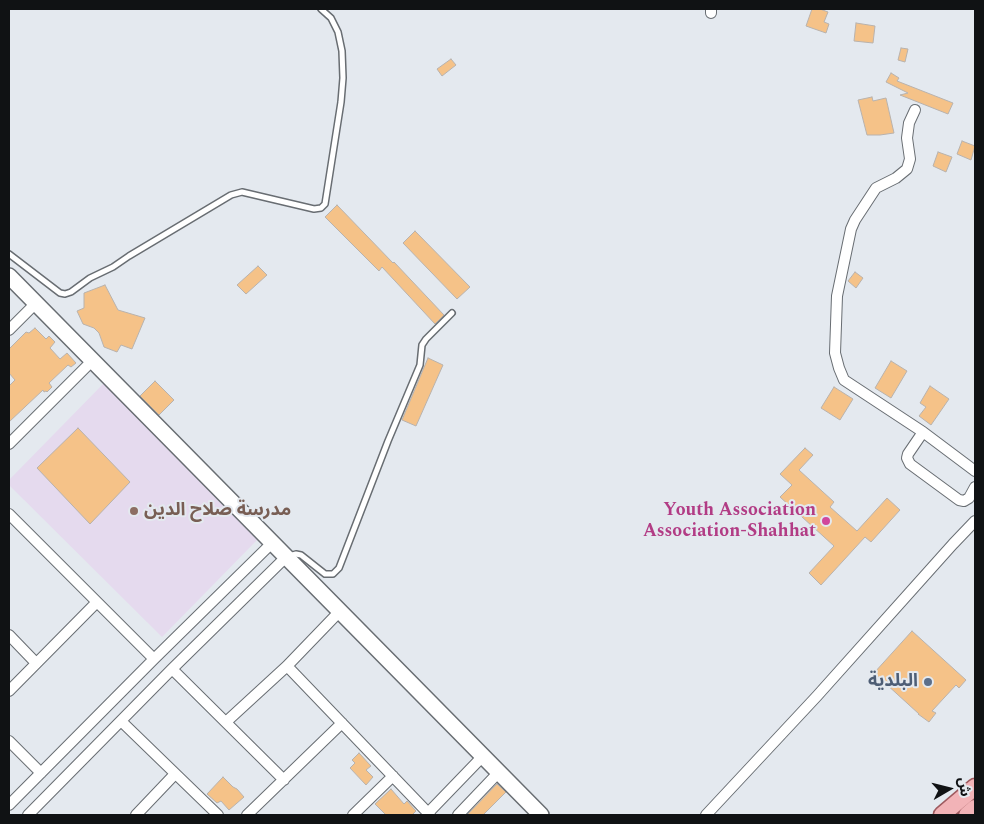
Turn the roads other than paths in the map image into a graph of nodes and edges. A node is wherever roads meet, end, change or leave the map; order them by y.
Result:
1 (322, 9) edge
2 (915, 110) dead end
3 (9, 254) edge
4 (9, 276) edge
5 (36, 303) junction
6 (452, 313) dead end
7 (9, 330) edge
8 (92, 361) junction
9 (923, 432) junction
10 (9, 444) edge
11 (975, 471) edge
12 (975, 487) edge
13 (9, 514) edge
14 (975, 521) edge
15 (272, 542) junction
16 (286, 557) junction
17 (97, 602) junction
18 (340, 611) junction
19 (9, 635) edge
20 (154, 659) junction
21 (36, 663) junction
22 (287, 666) junction
23 (172, 669) junction
24 (9, 691) edge
25 (121, 721) junction
26 (226, 722) junction
27 (342, 723) junction
28 (9, 741) edge
29 (483, 756) junction
30 (499, 772) junction
31 (41, 773) junction
32 (175, 774) junction
33 (393, 776) junction
34 (284, 780) junction
35 (975, 787) edge
36 (9, 805) edge
37 (975, 808) edge
38 (429, 814) edge
39 (28, 815) edge
40 (136, 815) edge
41 (218, 815) edge
42 (247, 815) edge
43 (353, 815) edge
44 (458, 815) edge
45 (541, 815) edge
46 (706, 815) edge
47 (942, 815) edge
48 (967, 815) edge

1 - 3 lane
2 - 9 street
4 - 5 street
5 - 7 street
5 - 8 street
6 - 16 lane
8 - 10 street
8 - 15 street
9 - 11 street
9 - 12 street
13 - 17 street
14 - 46 street
15 - 16 street
15 - 20 street
16 - 18 street
16 - 23 street
17 - 20 street
17 - 21 street
18 - 22 street
18 - 29 street
19 - 21 street
20 - 31 street
21 - 24 street
22 - 26 street
22 - 27 street
23 - 25 street
23 - 26 street
25 - 32 street
25 - 39 street
26 - 34 street
27 - 33 street
27 - 34 street
28 - 31 street
29 - 30 street
29 - 38 street
30 - 44 street
30 - 45 street
31 - 36 street
32 - 40 street
32 - 41 street
33 - 38 street
33 - 43 street
34 - 42 street
35 - 47 main road
37 - 48 main road

